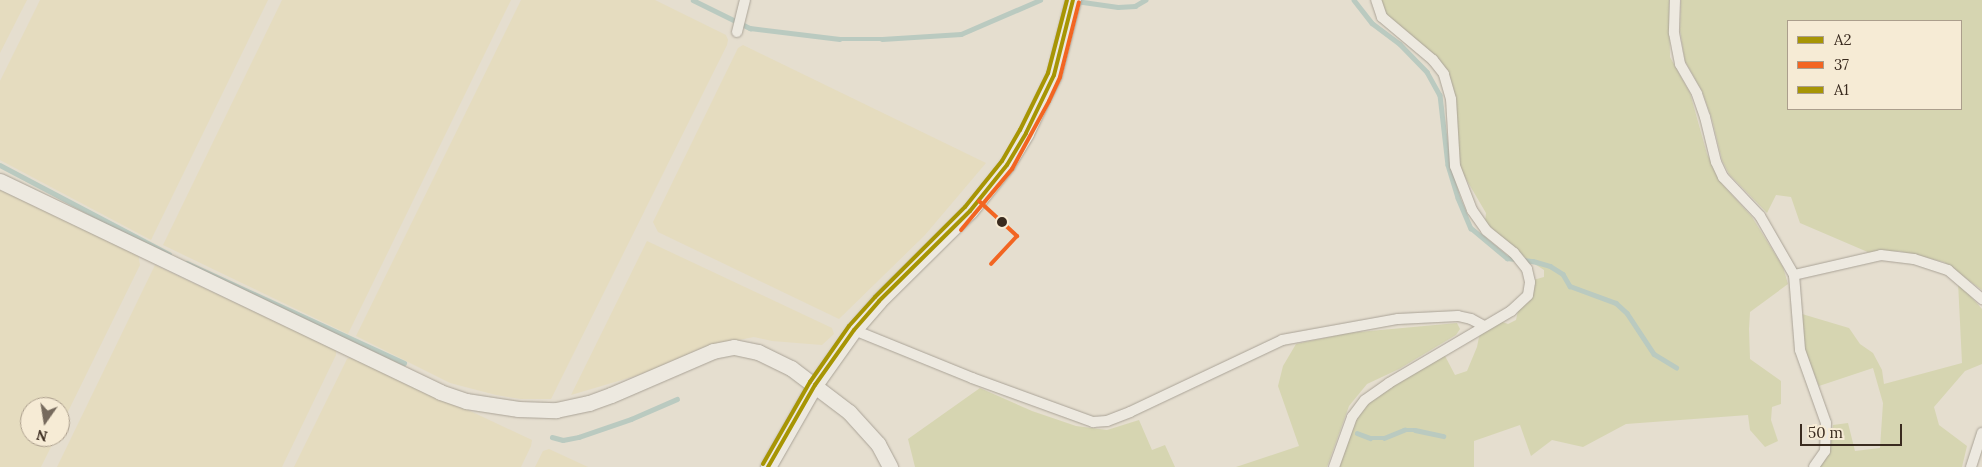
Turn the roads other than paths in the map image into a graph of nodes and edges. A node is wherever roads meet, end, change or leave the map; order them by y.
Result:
1 (745, 0) edge
2 (1376, 0) edge
3 (1675, 0) edge
4 (1072, 5) edge
5 (739, 25) dead end
6 (0, 181) edge
7 (1794, 275) junction
8 (1982, 299) edge
9 (1484, 326) junction
10 (854, 330) junction
11 (816, 385) junction
12 (1982, 433) edge
13 (768, 467) edge
14 (890, 467) edge
15 (1334, 467) edge
16 (1814, 467) edge
17 (1971, 467) edge

1 - 5 street
2 - 9 street
3 - 7 street
4 - 10 street
6 - 11 street
7 - 8 street
7 - 16 street
9 - 10 street
9 - 15 street
10 - 11 street
11 - 13 street
11 - 14 street
12 - 17 street

